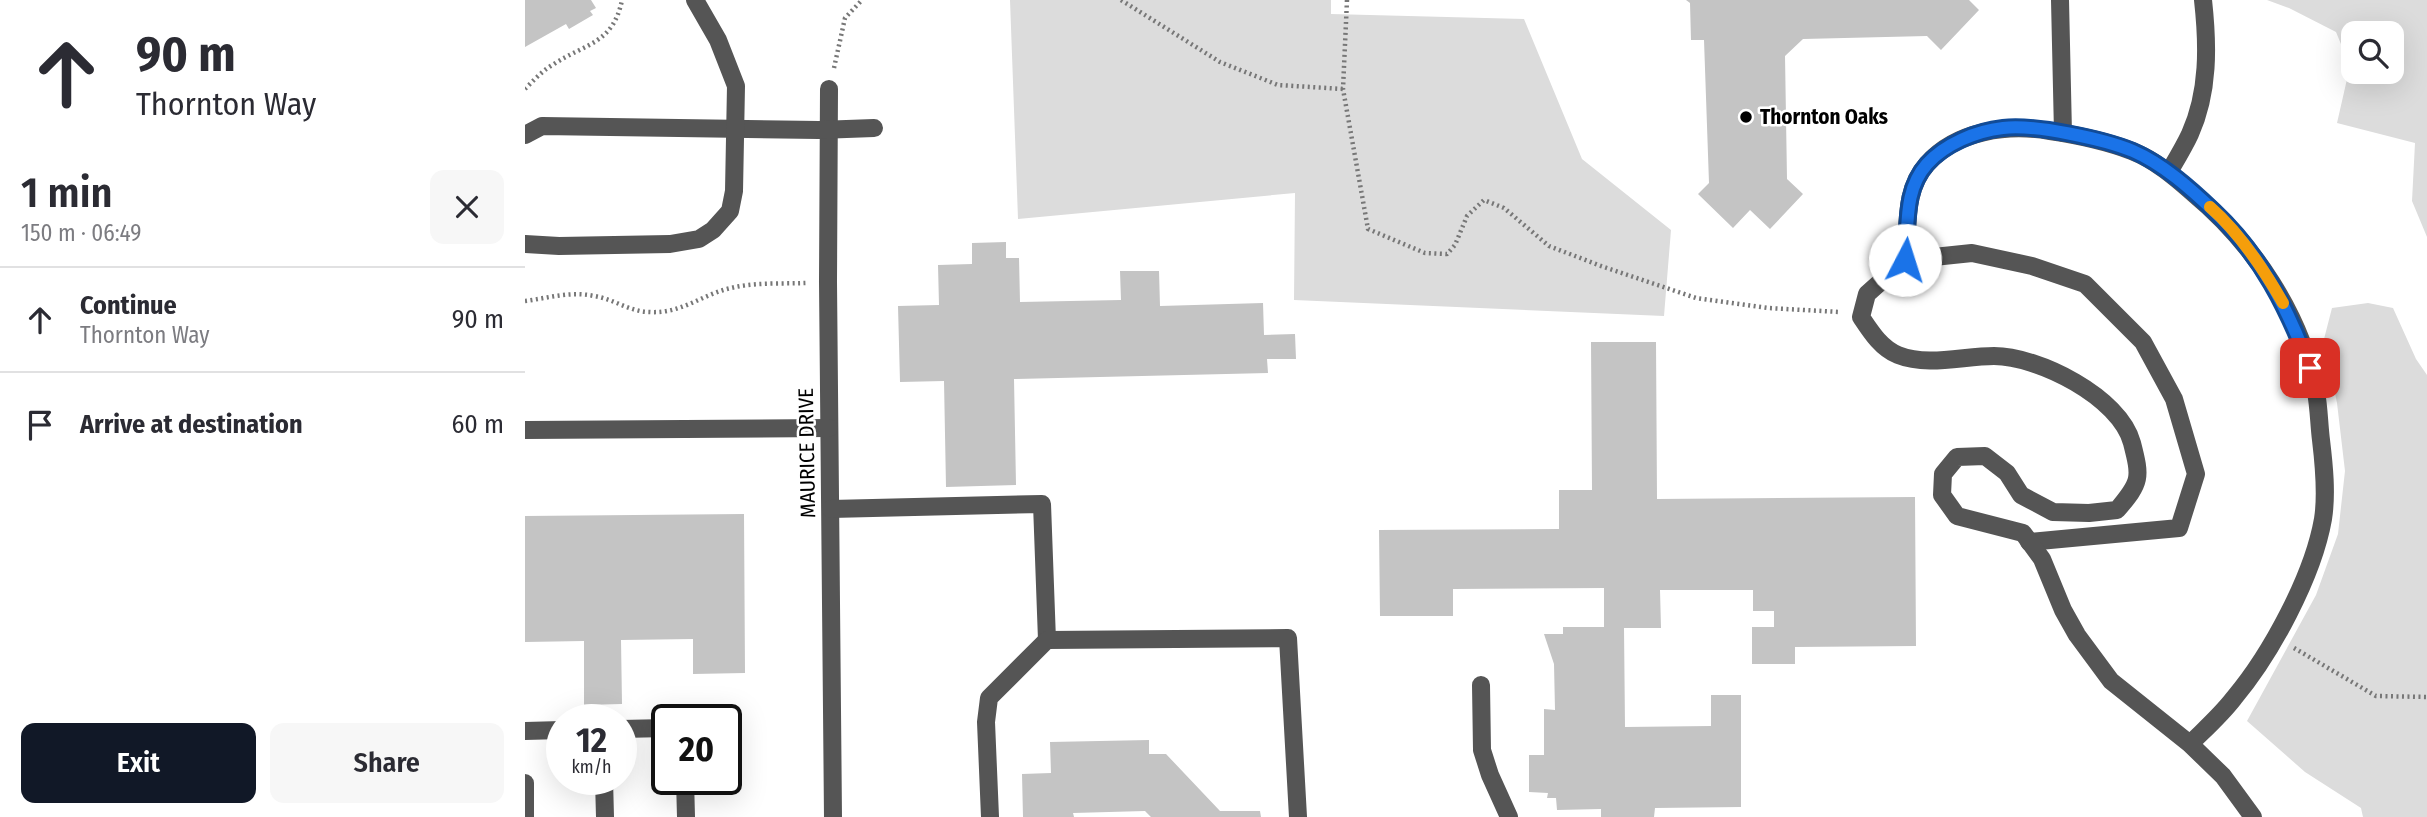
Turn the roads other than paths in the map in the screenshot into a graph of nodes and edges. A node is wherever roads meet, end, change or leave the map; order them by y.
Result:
1 (695, 0) edge
2 (2060, 0) edge
3 (2203, 0) edge
4 (829, 89) road end
5 (737, 128) junction
6 (874, 128) dead end
7 (829, 130) junction
8 (2063, 133) junction
9 (525, 135) edge
10 (2169, 172) junction
11 (525, 244) edge
12 (1905, 260) junction
13 (829, 428) junction
14 (525, 430) edge
15 (831, 509) junction
16 (2029, 542) junction
17 (1047, 640) junction
18 (1481, 685) dead end
19 (546, 730) edge
20 (525, 731) edge
21 (2190, 744) junction
22 (525, 783) edge
23 (604, 795) edge
24 (685, 795) edge
25 (526, 817) edge
26 (605, 817) edge
27 (686, 817) edge
28 (833, 817) edge
29 (990, 817) edge
30 (1298, 817) edge
31 (1509, 817) edge
32 (2253, 817) edge

1 - 5 street
2 - 8 street
3 - 10 street
4 - 7 street, MAURICE DRIVE
5 - 7 street
5 - 9 street
5 - 11 street
6 - 7 street
7 - 13 street, MAURICE DRIVE
8 - 10 street
8 - 12 street
10 - 21 street
12 - 16 street
12 - 16 street
13 - 14 street
13 - 15 street, MAURICE DRIVE
15 - 17 street
15 - 28 street, MAURICE DRIVE
16 - 21 street
17 - 29 street
17 - 30 street
18 - 31 street
19 - 20 street
21 - 32 street
22 - 25 street
23 - 26 street
24 - 27 street

